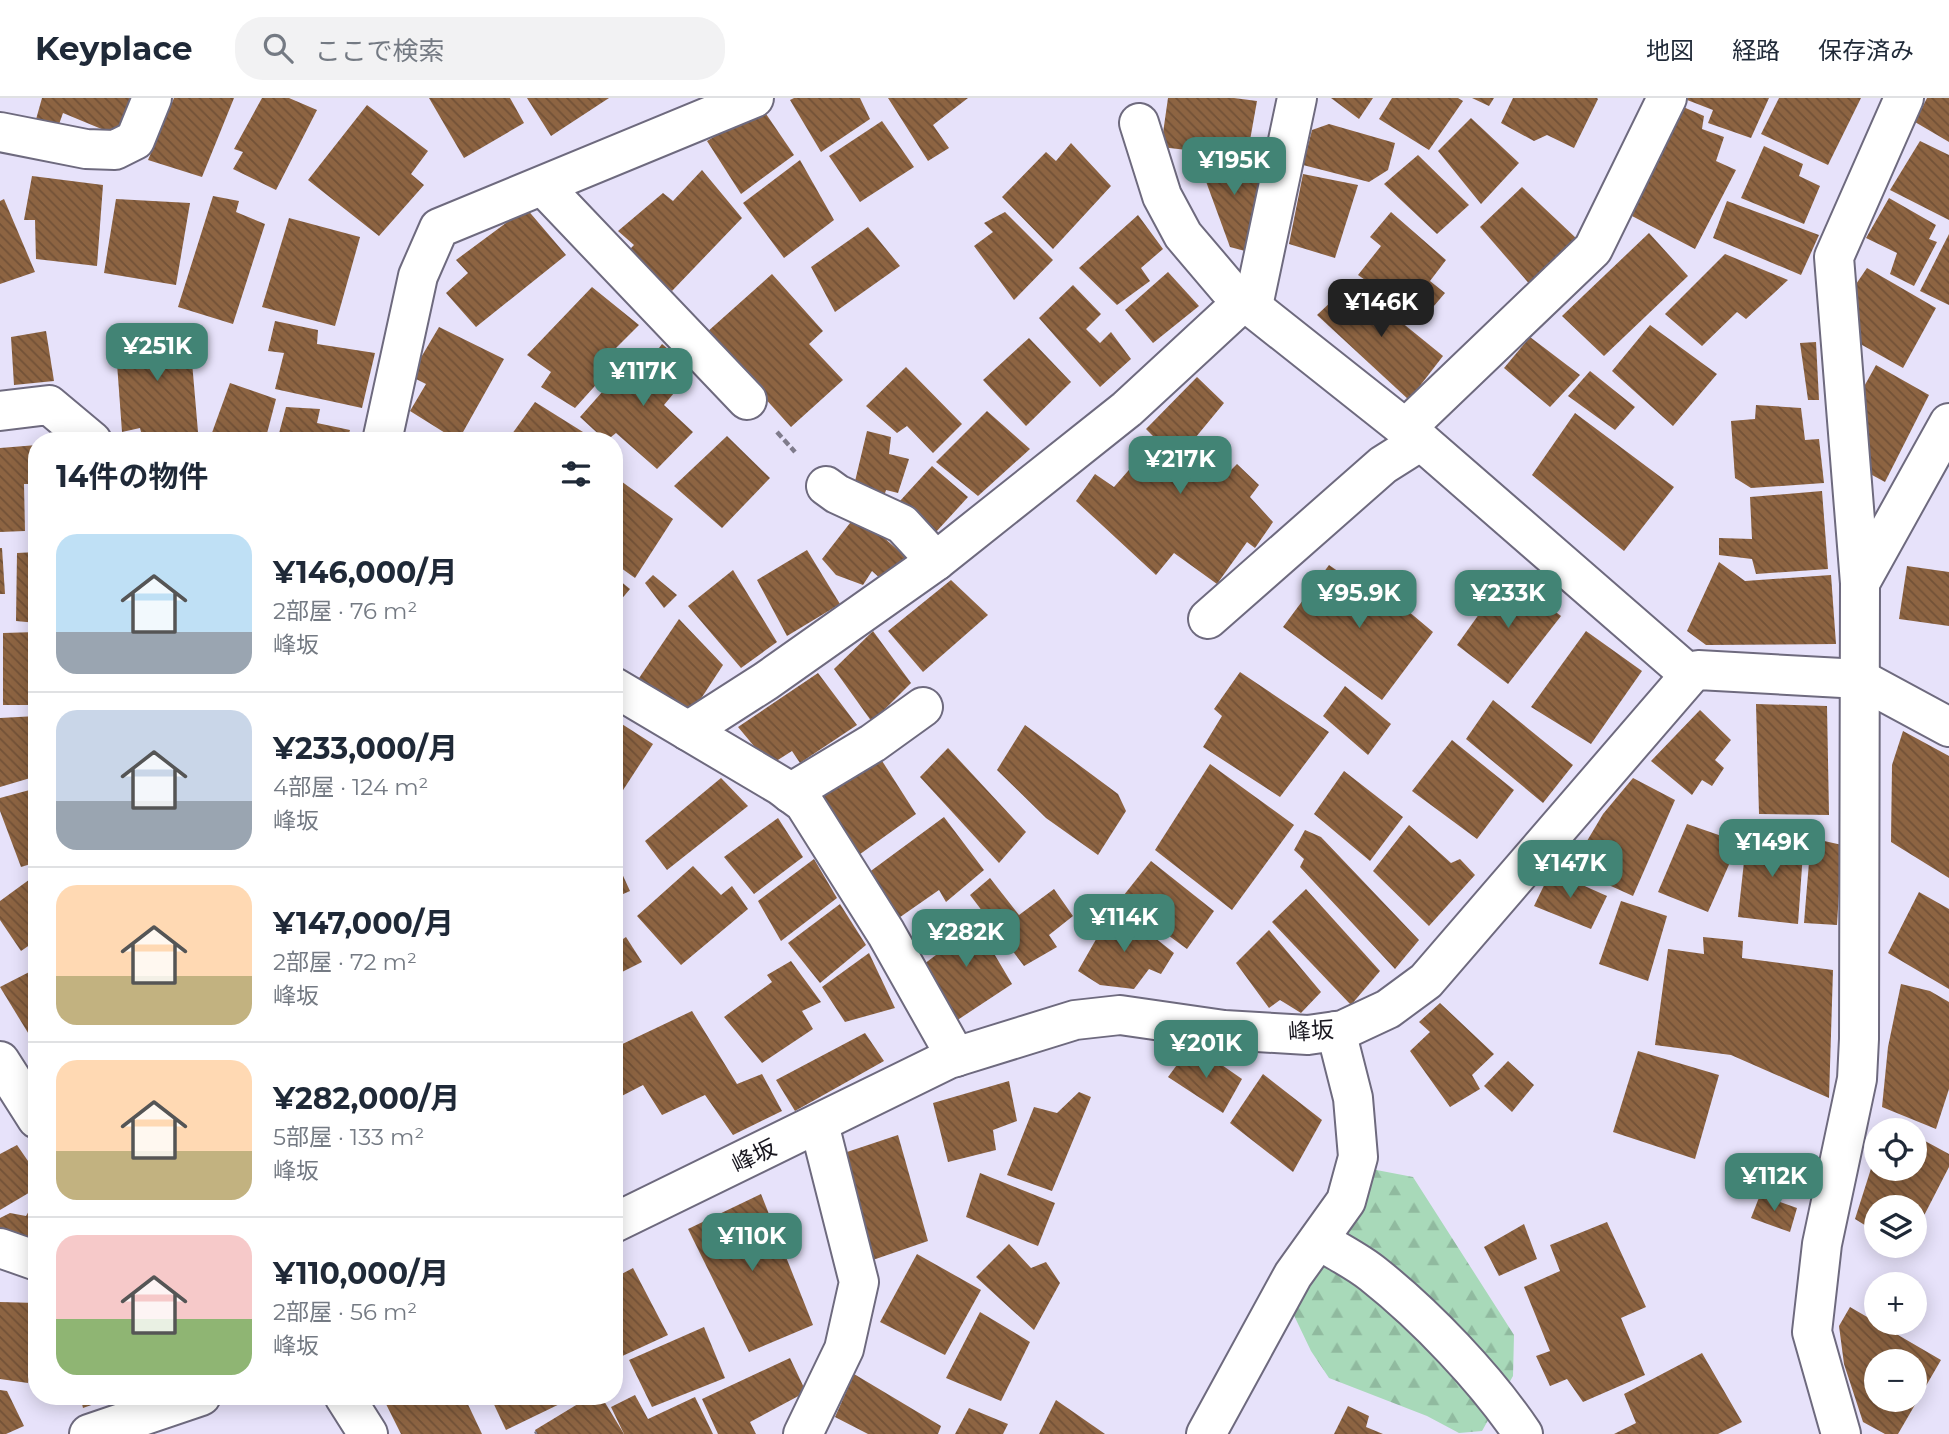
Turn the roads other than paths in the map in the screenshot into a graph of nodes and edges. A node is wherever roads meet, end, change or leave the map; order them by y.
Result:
1 (152, 98) edge
2 (754, 98) edge
3 (1297, 98) edge
4 (1667, 98) edge
5 (1904, 98) edge
6 (1139, 123) dead end
7 (0, 132) edge
8 (543, 186) junction
9 (1249, 303) junction
10 (747, 400) road end
11 (0, 411) edge
12 (1949, 423) edge
13 (81, 432) edge
14 (394, 432) edge
15 (1413, 435) junction
16 (826, 486) road end
17 (936, 561) junction
18 (1860, 583) junction
19 (1208, 619) dead end
20 (1690, 675) junction
21 (1860, 679) junction
22 (623, 692) edge
23 (923, 707) dead end
24 (1949, 727) edge
25 (688, 731) junction
26 (790, 793) junction
27 (1336, 1031) junction
28 (956, 1058) junction
29 (0, 1060) edge
30 (28, 1105) edge
31 (819, 1124) junction
32 (623, 1219) edge
33 (1319, 1240) junction
34 (0, 1248) edge
35 (28, 1259) edge
36 (174, 1405) edge
37 (350, 1405) edge
38 (89, 1434) edge
39 (368, 1434) edge
40 (803, 1434) edge
41 (1206, 1434) edge
42 (1523, 1434) edge
43 (1841, 1434) edge

1 - 7 street
2 - 8 street
3 - 9 street
4 - 15 street
5 - 18 street
6 - 9 street
8 - 10 street
8 - 14 street
9 - 15 street
9 - 17 street
11 - 13 street
12 - 18 street
15 - 19 street
15 - 20 street
16 - 17 street
17 - 25 street
18 - 21 street
20 - 21 street
20 - 27 street, 峰坂
21 - 24 street
21 - 43 street
22 - 25 street
23 - 26 street
25 - 26 street
26 - 28 street
27 - 28 street, 峰坂
27 - 33 street
28 - 31 street, 峰坂
29 - 30 street
31 - 32 street, 峰坂
31 - 40 street
33 - 41 street
33 - 42 street
34 - 35 street
36 - 38 street
37 - 39 street

